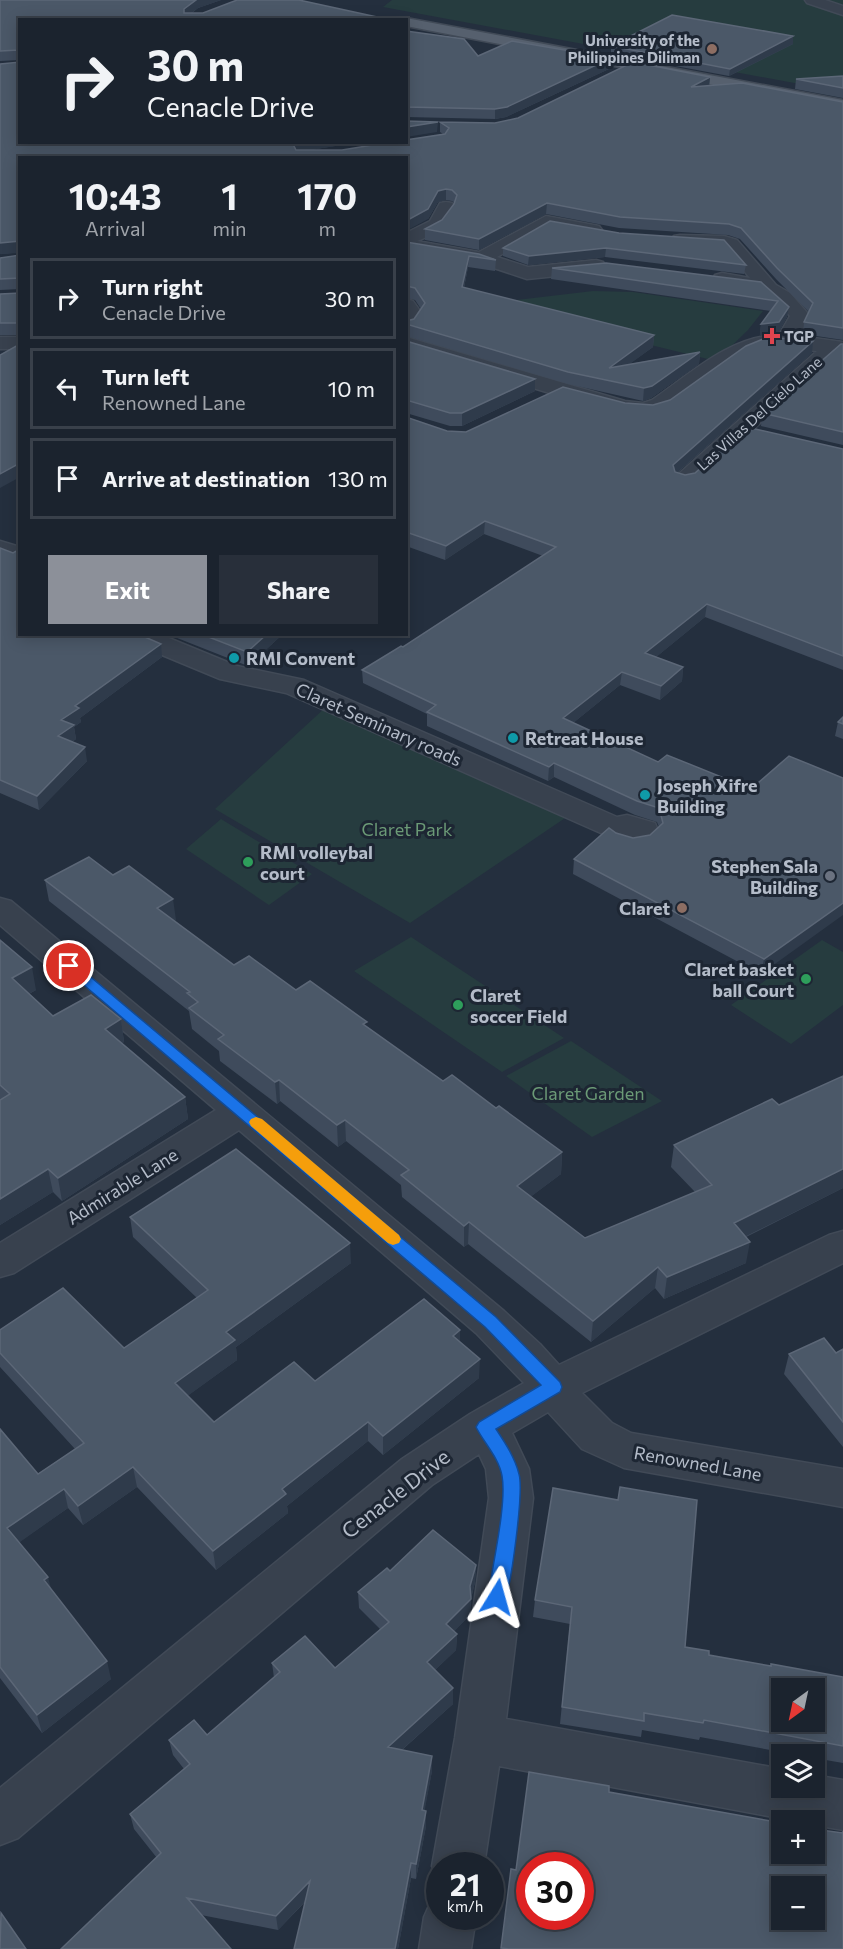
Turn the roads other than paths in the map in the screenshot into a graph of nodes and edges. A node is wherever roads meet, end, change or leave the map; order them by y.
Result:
1 (812, 0) edge
2 (843, 11) edge
3 (408, 22) edge
4 (630, 64) junction
5 (610, 74) edge
6 (843, 105) edge
7 (446, 207) dead end
8 (608, 233) edge
9 (408, 238) edge
10 (659, 239) edge
11 (408, 245) edge
12 (482, 258) junction
13 (615, 266) edge
14 (701, 276) edge
15 (767, 285) junction
16 (408, 308) edge
17 (408, 322) edge
18 (780, 340) junction
19 (0, 343) edge
20 (18, 343) edge
21 (408, 344) edge
22 (838, 347) edge
23 (560, 390) junction
24 (530, 405) edge
25 (684, 479) edge
26 (0, 548) edge
27 (18, 554) edge
28 (140, 636) edge
29 (618, 829) dead end
30 (0, 908) edge
31 (243, 1111) junction
32 (843, 1246) edge
33 (0, 1262) edge
34 (554, 1387) junction
35 (485, 1427) junction
36 (843, 1488) edge
37 (479, 1738) junction
38 (843, 1805) edge
39 (0, 1820) edge
40 (460, 1852) edge
41 (448, 1930) edge
42 (445, 1949) edge

1 - 2 street
3 - 4 main road
4 - 5 street
4 - 6 main road
7 - 9 street
8 - 12 street
10 - 15 street
11 - 12 street
12 - 13 street
14 - 15 street
15 - 18 street
16 - 17 street
18 - 22 street
18 - 23 street
19 - 20 street
21 - 23 street
22 - 25 street, Las Villas Del Cielo Lane
23 - 24 street
26 - 27 street
28 - 29 street, Claret Seminary roads
30 - 31 street, Renowned Lane
31 - 33 street, Admirable Lane
31 - 34 street, Renowned Lane
32 - 34 street, Cenacle Drive
34 - 35 street, Cenacle Drive
34 - 36 street, Renowned Lane
35 - 37 street
35 - 39 street, Cenacle Drive
37 - 38 street
37 - 40 street
41 - 42 street

